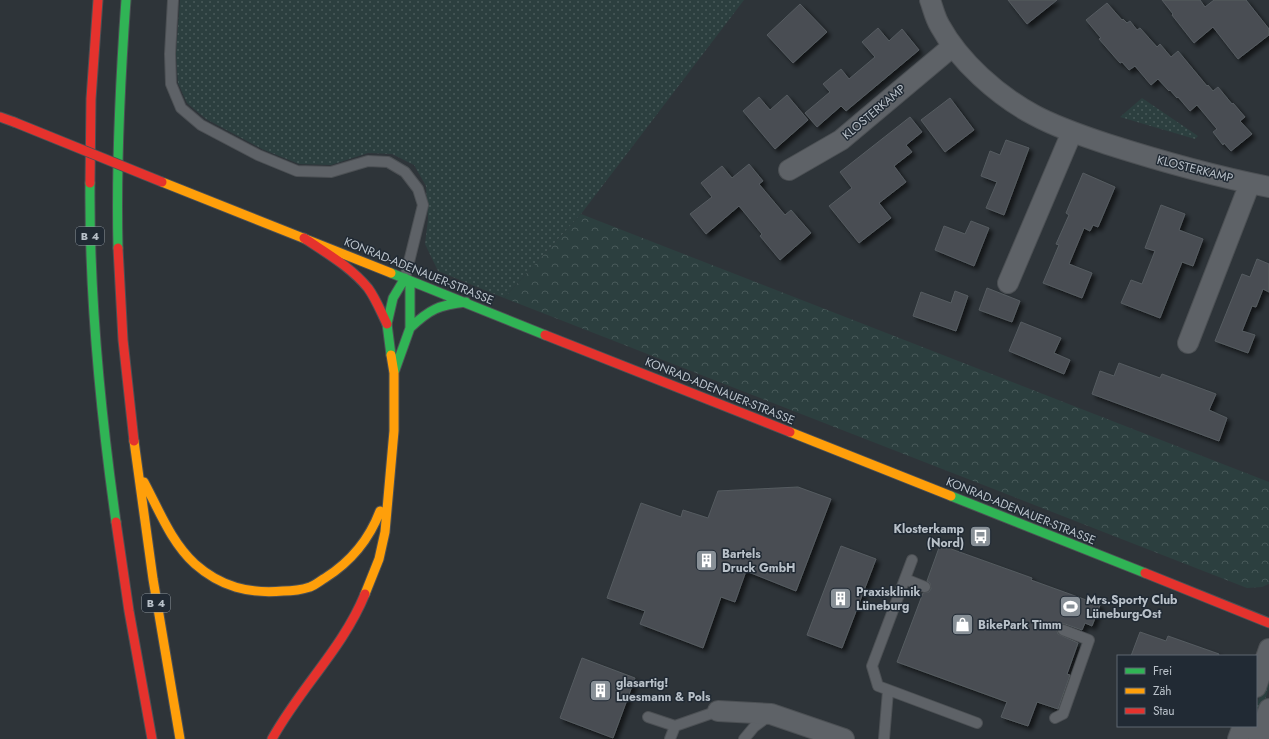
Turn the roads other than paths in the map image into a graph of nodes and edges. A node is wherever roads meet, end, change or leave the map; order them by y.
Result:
1 (98, 0) edge
2 (126, 0) edge
3 (173, 0) edge
4 (930, 0) edge
5 (953, 46) junction
6 (0, 117) edge
7 (1072, 132) junction
8 (789, 170) dead end
9 (1250, 183) junction
10 (1269, 187) edge
11 (304, 238) junction
12 (408, 280) junction
13 (1008, 283) dead end
14 (466, 302) junction
15 (387, 324) junction
16 (410, 328) junction
17 (1188, 343) dead end
18 (394, 373) junction
19 (136, 467) junction
20 (388, 488) junction
21 (912, 560) dead end
22 (905, 579) junction
23 (925, 587) dead end
24 (1269, 623) edge
25 (1063, 630) dead end
26 (1269, 649) edge
27 (1257, 684) edge
28 (888, 691) junction
29 (1269, 709) edge
30 (718, 711) joint
31 (771, 714) junction
32 (648, 717) dead end
33 (1055, 718) dead end
34 (977, 723) dead end
35 (675, 726) junction
36 (1243, 727) edge
37 (152, 739) edge
38 (180, 739) edge
39 (272, 739) edge
40 (670, 739) edge
41 (744, 739) edge
42 (844, 739) edge
43 (884, 739) edge
44 (1238, 739) edge
45 (1259, 739) edge

1 - 37 main road, B 4
2 - 19 main road, B 4
3 - 12 lane
4 - 5 street, KLOSTERKAMP
5 - 7 street, KLOSTERKAMP
5 - 8 street, KLOSTERKAMP
6 - 11 main road, KONRAD-ADENAUER-STRASSE, bridge
7 - 9 street, KLOSTERKAMP
7 - 13 street
9 - 10 street, KLOSTERKAMP
9 - 17 street, KLOSTERKAMP
11 - 12 main road, KONRAD-ADENAUER-STRASSE
11 - 15 main road
12 - 14 main road, KONRAD-ADENAUER-STRASSE
12 - 15 main road
12 - 16 main road
14 - 16 main road
14 - 24 main road, KONRAD-ADENAUER-STRASSE
15 - 18 main road
16 - 18 main road
18 - 20 main road
19 - 20 main road
19 - 38 main road, B 4
20 - 39 main road
21 - 22 lane
22 - 23 lane
22 - 28 lane
25 - 33 lane
26 - 27 street
28 - 34 lane
28 - 43 lane
29 - 45 street
30 - 31 street
30 - 35 lane
31 - 41 lane
31 - 42 street
32 - 35 lane
35 - 40 lane
36 - 44 street

